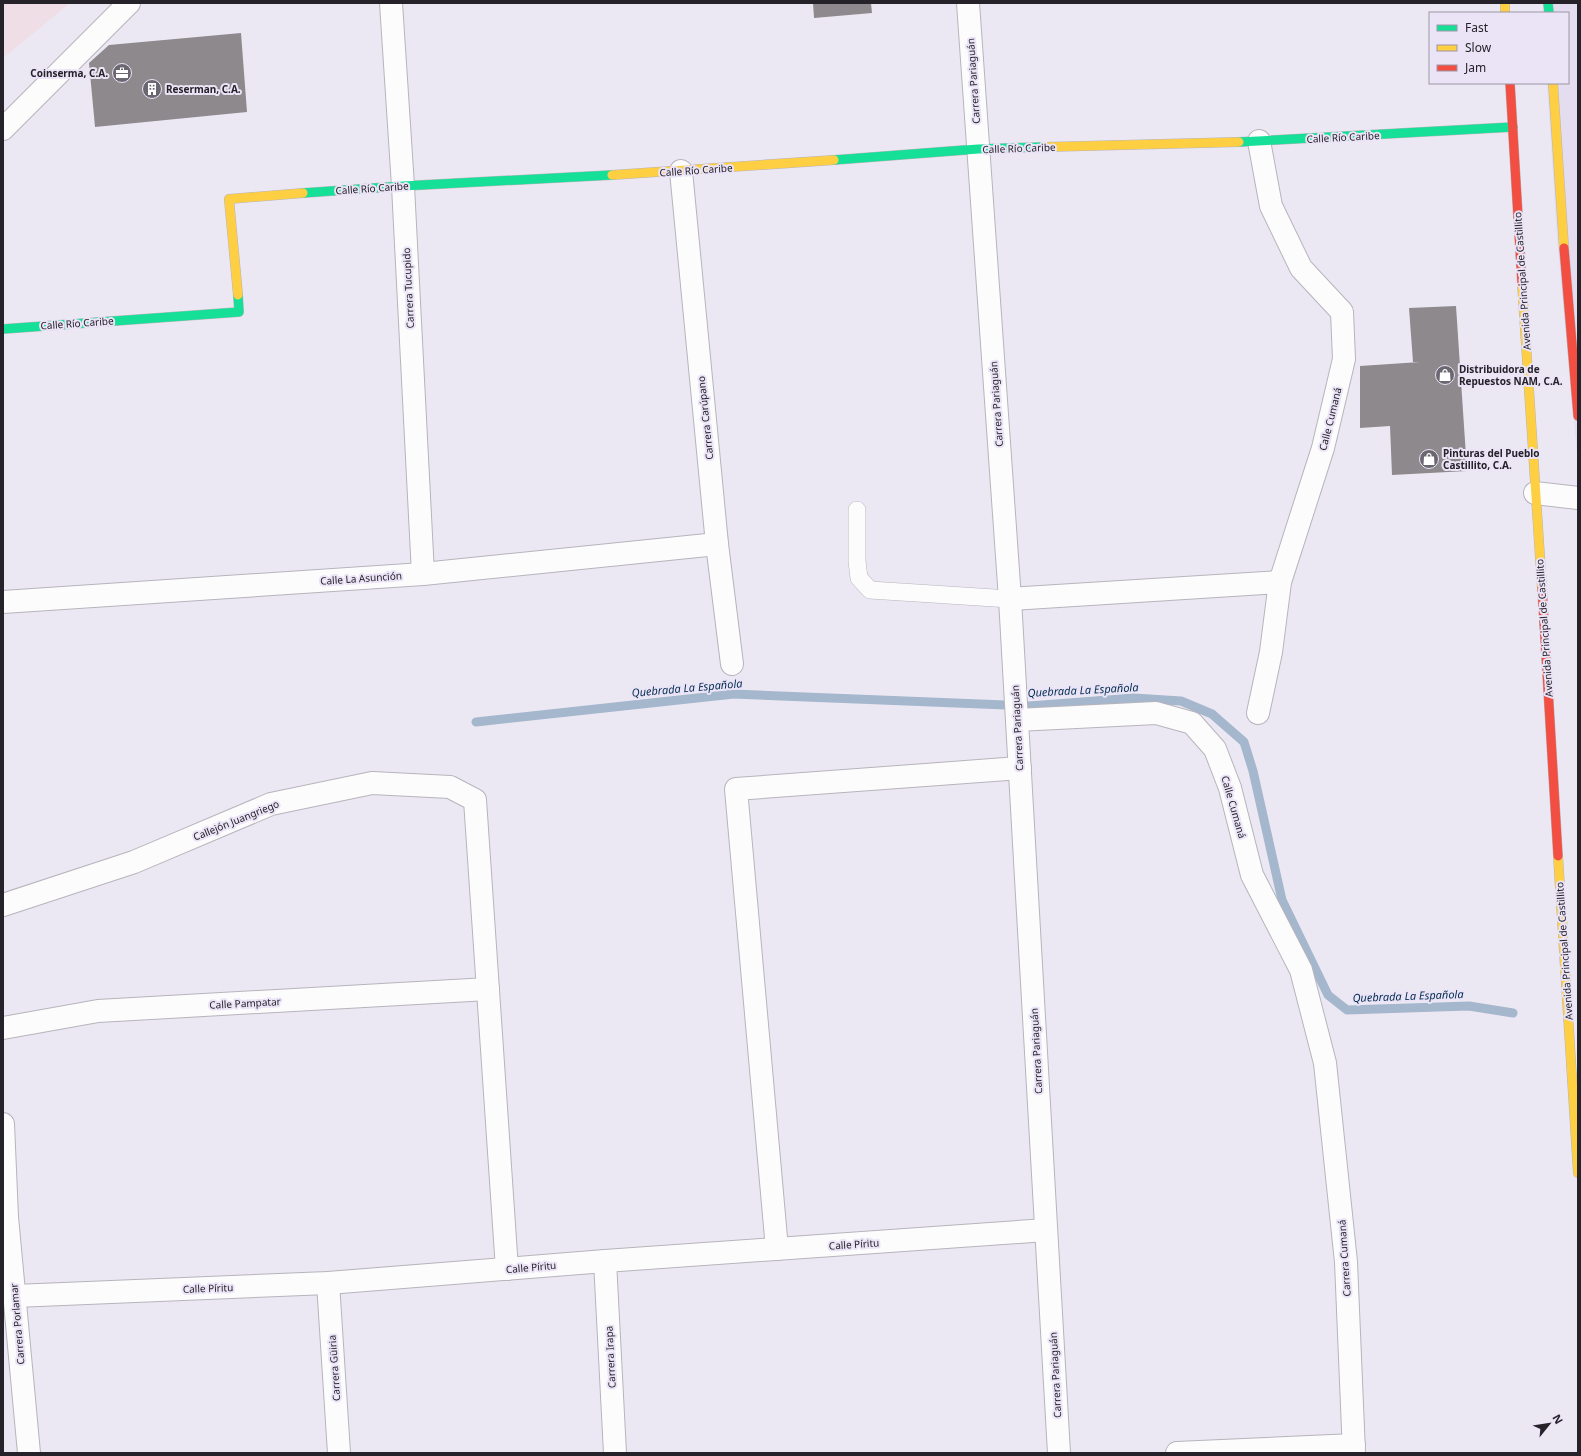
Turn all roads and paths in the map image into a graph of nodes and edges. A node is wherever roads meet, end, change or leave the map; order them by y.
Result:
1 (129, 3) edge
2 (392, 3) edge
3 (968, 3) edge
4 (1510, 84) edge
5 (1553, 84) edge
6 (1513, 127) junction
7 (3, 129) edge
8 (1259, 141) junction
9 (978, 149) junction
10 (681, 171) junction
11 (403, 186) junction
12 (3, 329) edge
13 (1578, 416) edge
14 (1535, 494) junction
15 (1578, 498) edge
16 (857, 510) dead end
17 (717, 544) junction
18 (423, 574) junction
19 (1280, 582) junction
20 (1010, 599) junction
21 (3, 602) edge
22 (732, 664) dead end
23 (1258, 713) dead end
24 (1017, 719) junction
25 (1020, 768) junction
26 (3, 905) edge
27 (488, 989) junction
28 (3, 1028) edge
29 (1324, 1063) joint
30 (3, 1124) edge
31 (1578, 1173) edge
32 (1046, 1230) junction
33 (6, 1244) edge
34 (777, 1249) junction
35 (605, 1261) junction
36 (507, 1269) junction
37 (328, 1283) junction
38 (15, 1296) junction
39 (1354, 1449) edge
40 (29, 1453) edge
41 (340, 1453) edge
42 (615, 1453) edge
43 (1059, 1453) edge
44 (1177, 1453) edge

1 - 7 street
2 - 11 street, Carrera Tucupido
3 - 9 street, Carrera Pariaguán
4 - 6 street, Avenida Principal de Castillito
5 - 13 street
6 - 8 street, Calle Río Caribe
6 - 14 street, Avenida Principal de Castillito
8 - 9 street, Calle Río Caribe
8 - 19 street, Calle Cumaná
9 - 10 street, Calle Río Caribe
9 - 20 street, Carrera Pariaguán
10 - 11 street, Calle Río Caribe
10 - 17 street, Carrera Carúpano
11 - 12 street, Calle Río Caribe
11 - 18 street, Carrera Tucupido
14 - 15 street
14 - 31 street, Avenida Principal de Castillito
16 - 20 lane
17 - 18 street, Calle La Asunción
17 - 22 street, Carrera Carúpano
18 - 21 street, Calle La Asunción
19 - 20 street
19 - 23 street, Calle Cumaná
20 - 24 street, Carrera Pariaguán
24 - 25 street, Carrera Pariaguán
24 - 29 street, Calle Cumaná
25 - 32 street, Carrera Pariaguán
25 - 34 street
26 - 27 street, Callejón Juangriego
27 - 28 street, Calle Pampatar
27 - 36 street
29 - 39 street, Carrera Cumaná
30 - 33 street, Carrera Porlamar
32 - 34 street, Calle Píritu
32 - 43 street, Carrera Pariaguán
33 - 38 street, Carrera Porlamar
34 - 35 street, Calle Píritu
35 - 36 street, Calle Píritu
35 - 42 street, Carrera Irapa
36 - 37 street, Calle Píritu
37 - 38 street, Calle Píritu
37 - 41 street, Carrera Güiria
38 - 40 street, Carrera Porlamar
39 - 44 street

